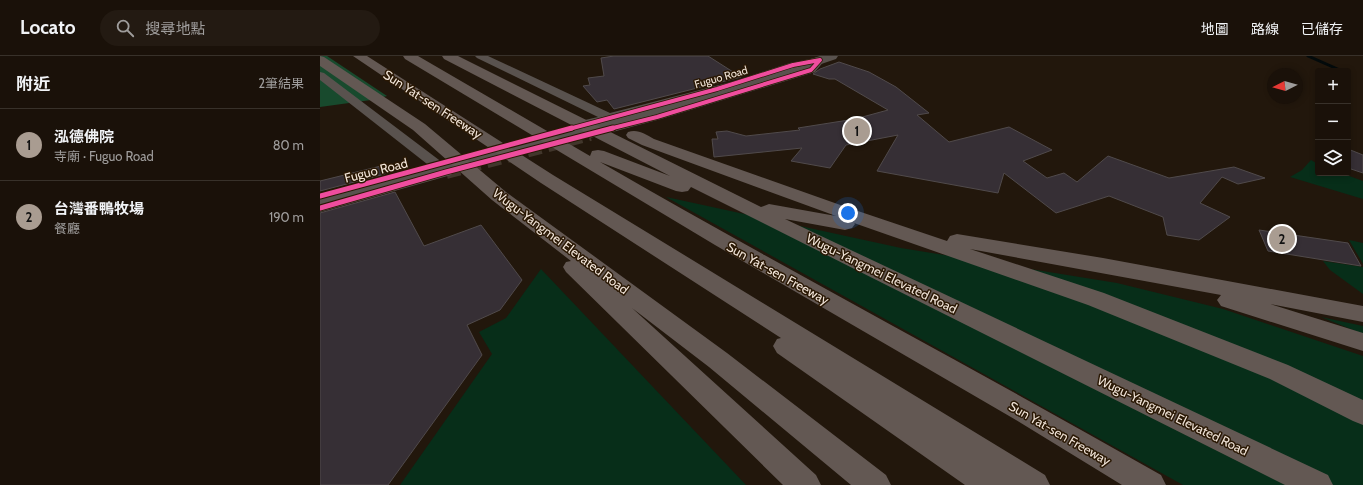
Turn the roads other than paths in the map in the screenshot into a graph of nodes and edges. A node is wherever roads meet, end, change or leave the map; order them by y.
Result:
1 (359, 56) edge
2 (409, 56) edge
3 (448, 56) edge
4 (468, 56) edge
5 (480, 56) edge
6 (826, 58) edge
7 (320, 60) edge
8 (320, 74) edge
9 (611, 118) junction
10 (623, 125) junction
11 (576, 126) tunnel mouth
12 (534, 130) junction
13 (590, 134) tunnel mouth
14 (442, 169) junction
15 (547, 179) junction
16 (329, 195) edge
17 (499, 196) junction
18 (320, 200) edge
19 (320, 208) edge
20 (1103, 265) junction
21 (1363, 314) edge
22 (1359, 341) edge
23 (1363, 413) edge
24 (804, 485) edge
25 (875, 485) edge
26 (991, 485) edge
27 (1034, 485) edge
28 (1150, 485) edge
29 (1318, 485) edge

1 - 15 highway, Sun Yat-sen Freeway
2 - 12 highway, Sun Yat-sen Freeway
3 - 29 highway, Wugu-Yangmei Elevated Road
4 - 23 highway
5 - 9 street
6 - 9 street, Fuguo Road
6 - 10 street, Fuguo Road
6 - 16 street, Fuguo Road
7 - 17 highway, Wugu-Yangmei Elevated Road
8 - 14 street
9 - 10 street
9 - 11 street, Fuguo Road
10 - 13 street, Fuguo Road
12 - 20 highway
12 - 28 highway, Sun Yat-sen Freeway
14 - 16 street, Fuguo Road
14 - 19 street, Fuguo Road
15 - 26 highway
15 - 27 highway, Sun Yat-sen Freeway
16 - 18 street, Fuguo Road
17 - 24 highway
17 - 25 highway, Wugu-Yangmei Elevated Road
20 - 21 highway
20 - 22 highway

